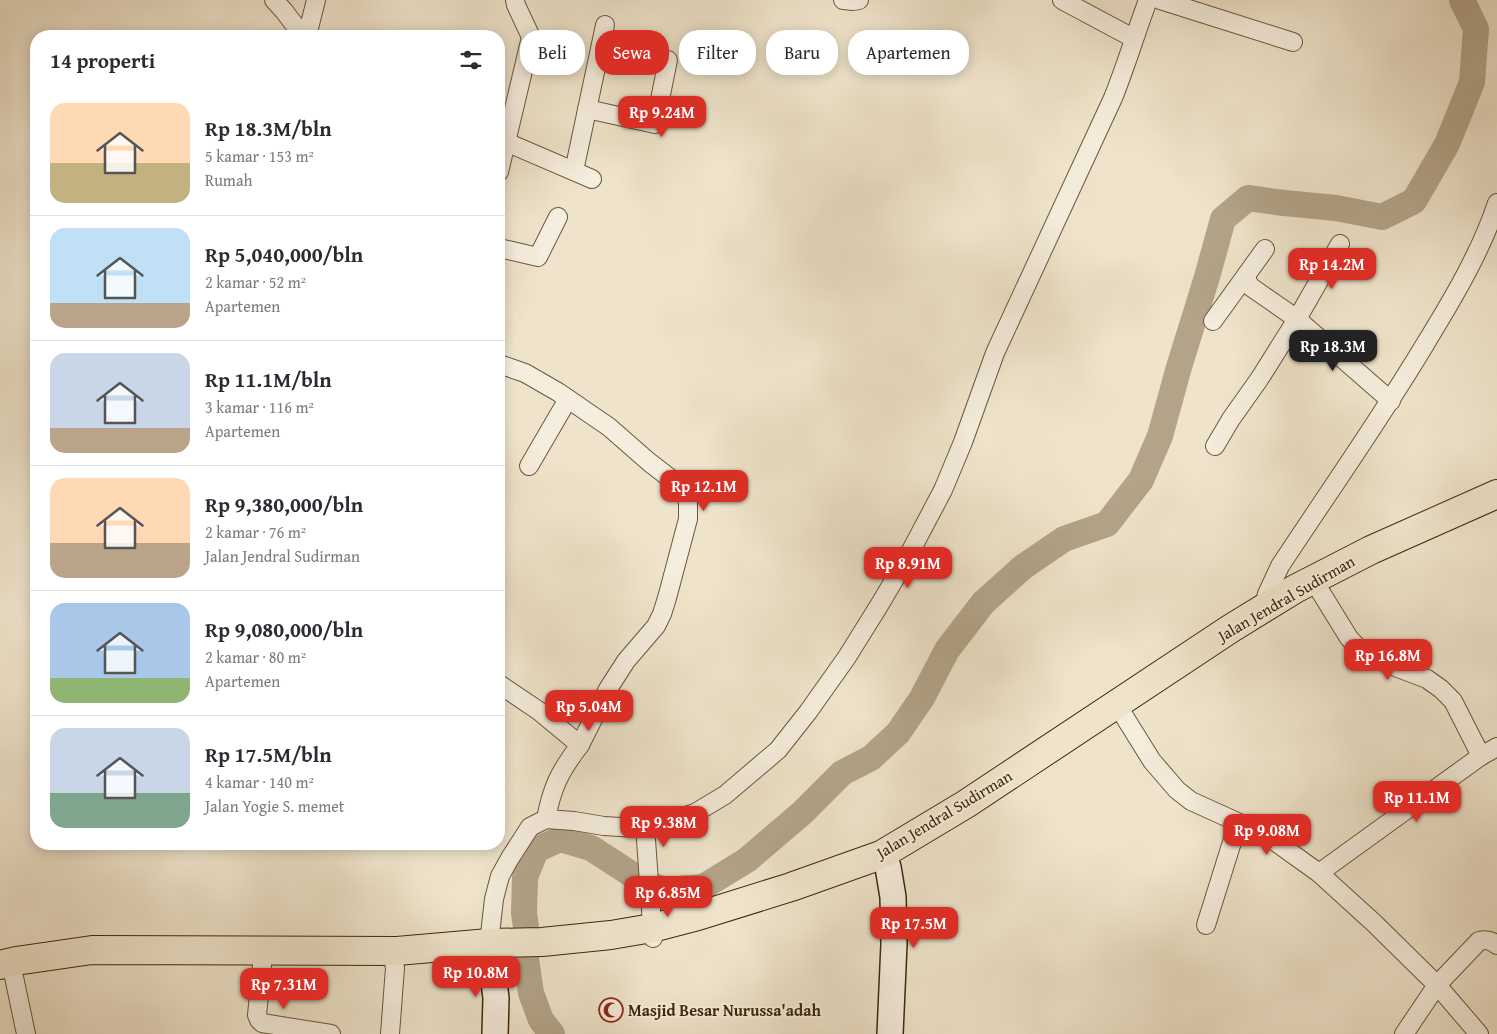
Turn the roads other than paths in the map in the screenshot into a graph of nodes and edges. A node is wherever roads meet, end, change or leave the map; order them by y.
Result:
1 (274, 0) edge
2 (316, 0) edge
3 (515, 0) edge
4 (843, 0) edge
5 (859, 0) edge
6 (1062, 0) edge
7 (1148, 0) edge
8 (1160, 0) edge
9 (605, 24) dead end
10 (298, 30) edge
11 (308, 30) edge
12 (1133, 38) junction
13 (1293, 42) dead end
14 (665, 75) edge
15 (587, 109) junction
16 (506, 142) junction
17 (505, 146) edge
18 (574, 171) junction
19 (592, 179) dead end
20 (1496, 209) edge
21 (558, 217) dead end
22 (1340, 244) dead end
23 (505, 249) edge
24 (1265, 249) dead end
25 (1247, 274) junction
26 (1297, 319) junction
27 (1214, 321) dead end
28 (505, 366) edge
29 (568, 399) junction
30 (1391, 400) junction
31 (1215, 446) dead end
32 (530, 466) dead end
33 (1497, 494) edge
34 (1497, 511) edge
35 (1320, 591) junction
36 (1265, 616) junction
37 (505, 688) edge
38 (1124, 716) junction
39 (580, 745) junction
40 (1497, 747) edge
41 (1481, 756) junction
42 (546, 819) junction
43 (1238, 823) junction
44 (645, 826) junction
45 (884, 861) junction
46 (1320, 873) junction
47 (1206, 925) dead end
48 (653, 935) junction
49 (1497, 945) edge
50 (499, 952) junction
51 (393, 960) junction
52 (262, 965) junction
53 (5, 974) edge
54 (1437, 984) junction
55 (26, 1034) edge
56 (331, 1034) edge
57 (390, 1034) edge
58 (495, 1034) edge
59 (890, 1034) edge
60 (1404, 1034) edge
61 (1480, 1034) edge

1 - 10 street
2 - 11 street
3 - 16 street
4 - 5 street
6 - 12 street
7 - 12 street
8 - 13 street
9 - 15 street
12 - 44 street
14 - 15 street
15 - 18 street
16 - 17 street
16 - 18 street
18 - 19 street
20 - 30 street
21 - 23 street
22 - 26 street
24 - 25 street
25 - 26 street
25 - 27 street
26 - 30 street
26 - 31 street
28 - 29 street
29 - 32 street
29 - 39 street
30 - 36 street
33 - 36 highway, Jalan Jendral Sudirman
34 - 35 highway, Jalan Jendral Sudirman
35 - 36 highway, Jalan Jendral Sudirman
35 - 41 street
36 - 38 highway, Jalan Jendral Sudirman
36 - 45 highway, Jalan Jendral Sudirman
37 - 39 street
38 - 43 street
38 - 45 highway, Jalan Jendral Sudirman
39 - 42 street
40 - 41 street
41 - 46 street
42 - 44 street
42 - 50 street
43 - 46 street
43 - 47 street
44 - 48 street
45 - 48 highway, Jalan Jendral Sudirman
45 - 59 street
46 - 54 street
48 - 50 highway, Jalan Jendral Sudirman
49 - 54 street
50 - 51 highway, Jalan Jendral Sudirman
50 - 58 street
51 - 52 highway, Jalan Jendral Sudirman
51 - 53 highway, Jalan Jendral Sudirman
51 - 57 street
52 - 53 highway, Jalan Jendral Sudirman
52 - 56 street
53 - 55 street
54 - 60 street
54 - 61 street

